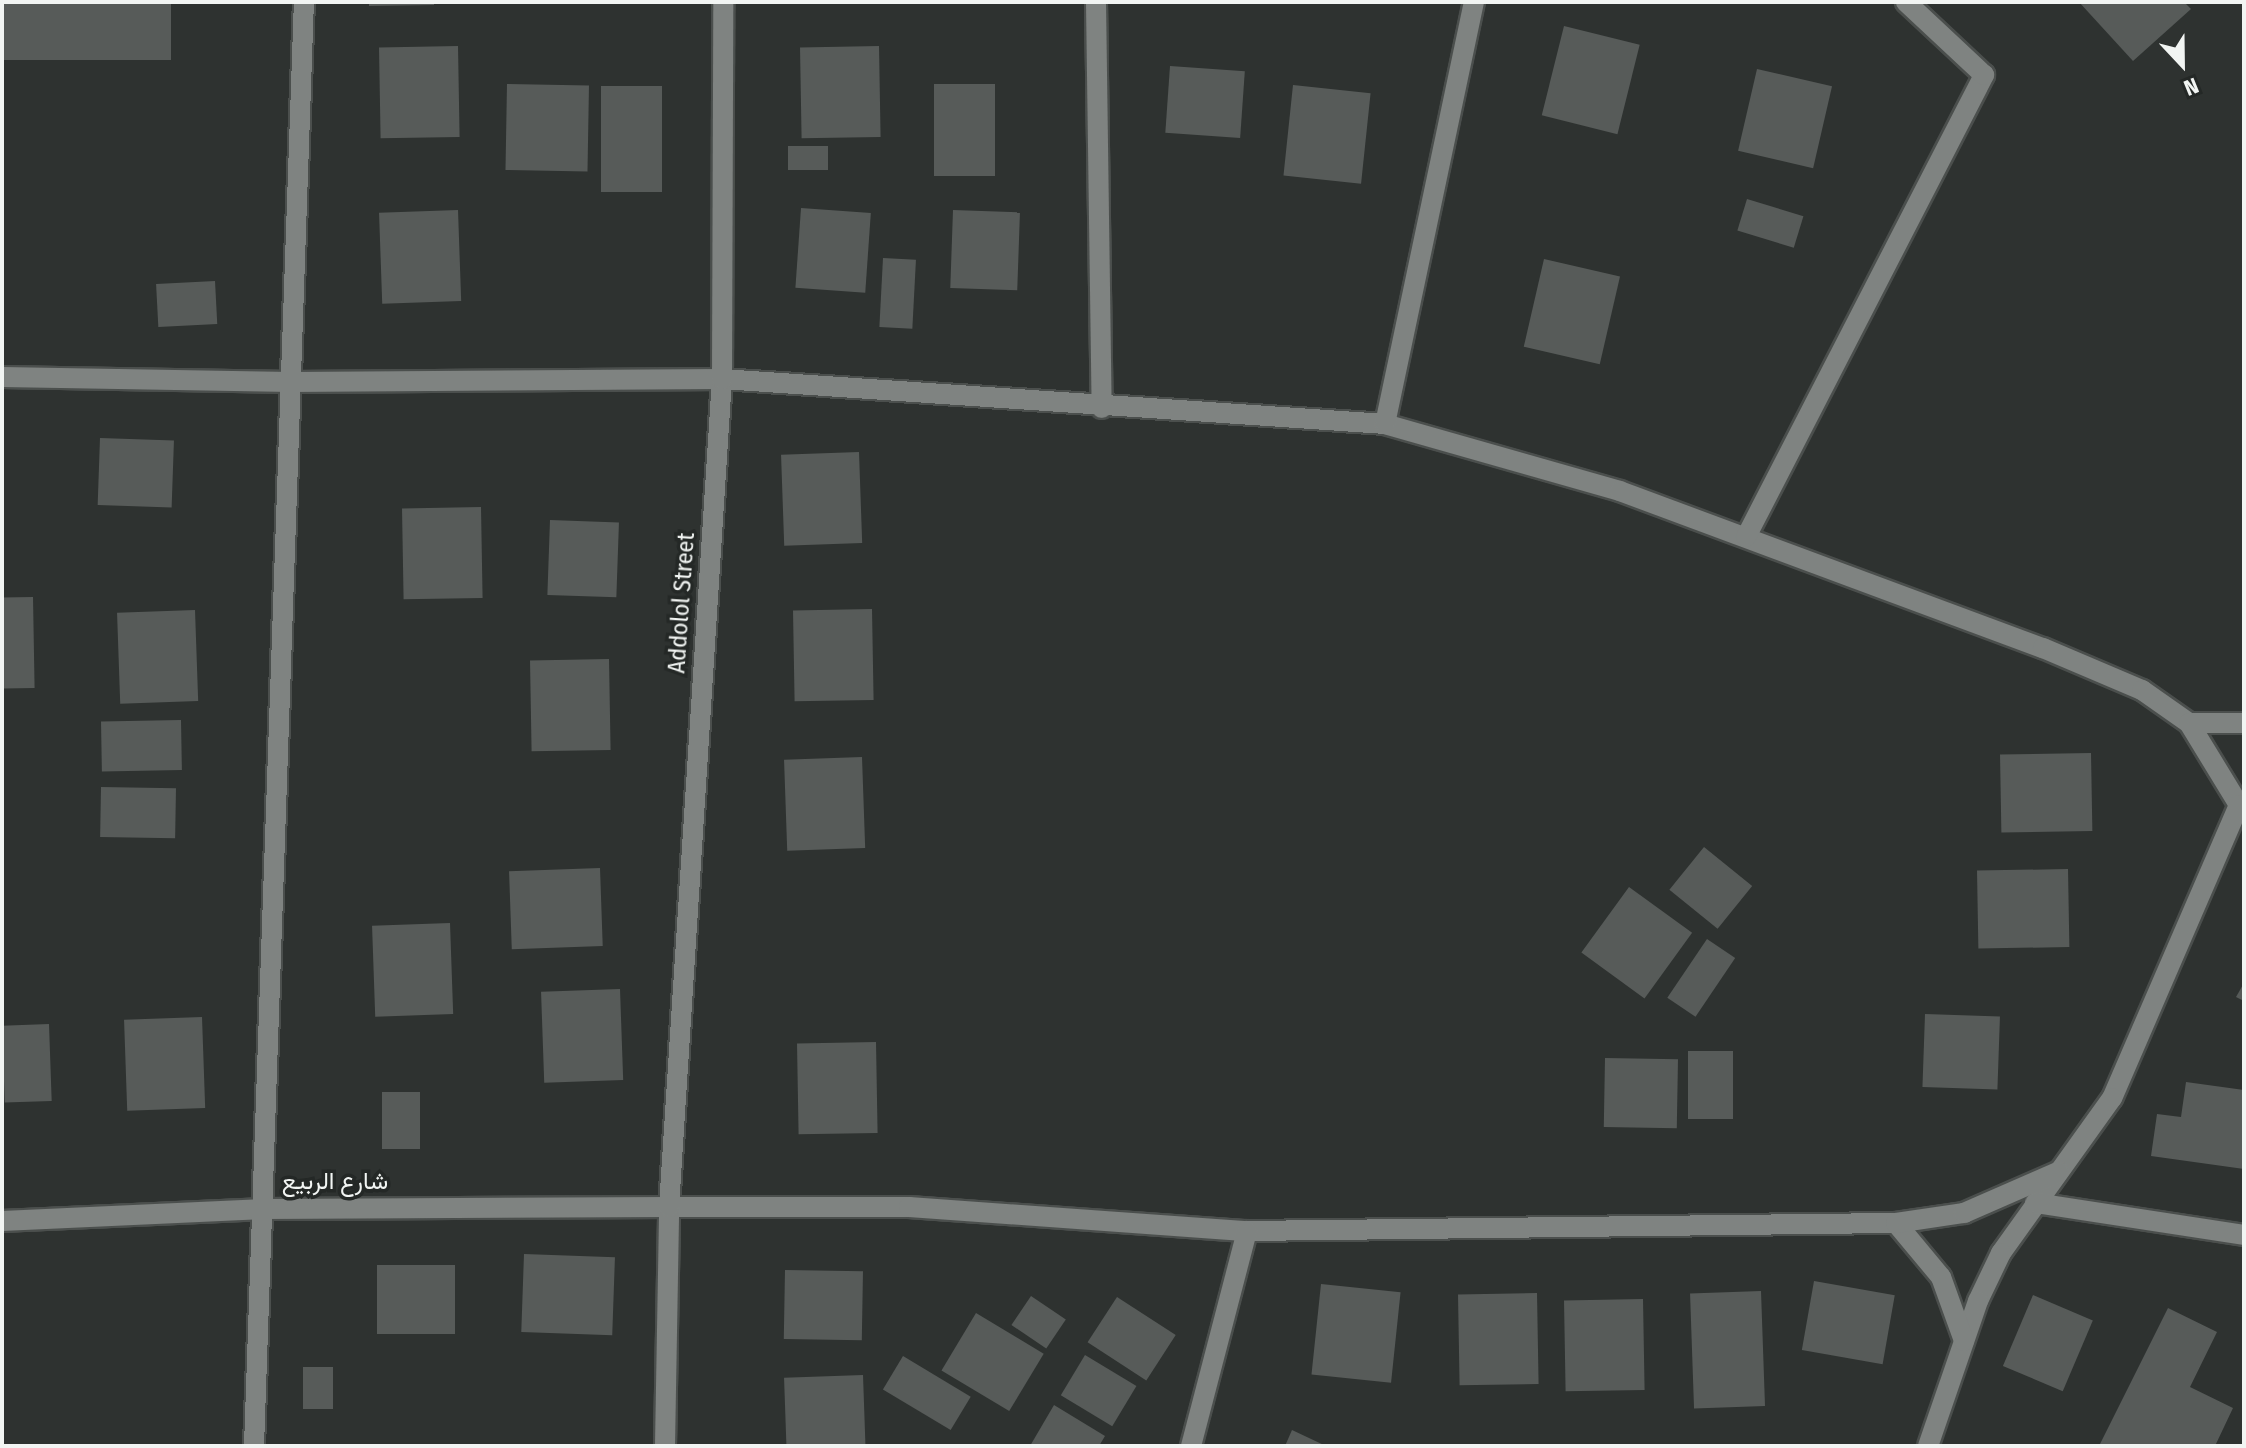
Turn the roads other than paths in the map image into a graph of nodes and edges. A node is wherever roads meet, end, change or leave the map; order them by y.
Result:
1 (304, 2) edge
2 (723, 2) edge
3 (1096, 2) edge
4 (1474, 2) edge
5 (1906, 2) edge
6 (2, 377) edge
7 (722, 379) junction
8 (291, 382) junction
9 (1102, 408) junction
10 (1385, 424) junction
11 (1746, 537) junction
12 (2189, 723) junction
13 (2244, 723) edge
14 (2242, 802) edge
15 (2058, 1172) junction
16 (2035, 1203) junction
17 (669, 1207) junction
18 (265, 1209) junction
19 (2, 1221) edge
20 (1896, 1223) junction
21 (1247, 1231) junction
22 (2244, 1235) edge
23 (1964, 1341) junction
24 (254, 1446) edge
25 (665, 1446) edge
26 (1191, 1446) edge
27 (1928, 1446) edge

1 - 8 street
2 - 7 street, Addolol Street
3 - 9 street
4 - 10 street
5 - 11 street
6 - 8 street
7 - 8 street
7 - 9 street
7 - 17 street, Addolol Street
8 - 18 street
9 - 10 street
10 - 11 street
11 - 12 street
12 - 13 street
12 - 14 street
14 - 15 street
15 - 16 street
15 - 20 street, شارع الربيع
16 - 22 street
16 - 23 street
17 - 18 street, شارع الربيع
17 - 21 street, شارع الربيع
17 - 25 street, Addolol Street
18 - 19 street, شارع الربيع
18 - 24 street
20 - 21 street, شارع الربيع
20 - 23 street
21 - 26 street
23 - 27 street

